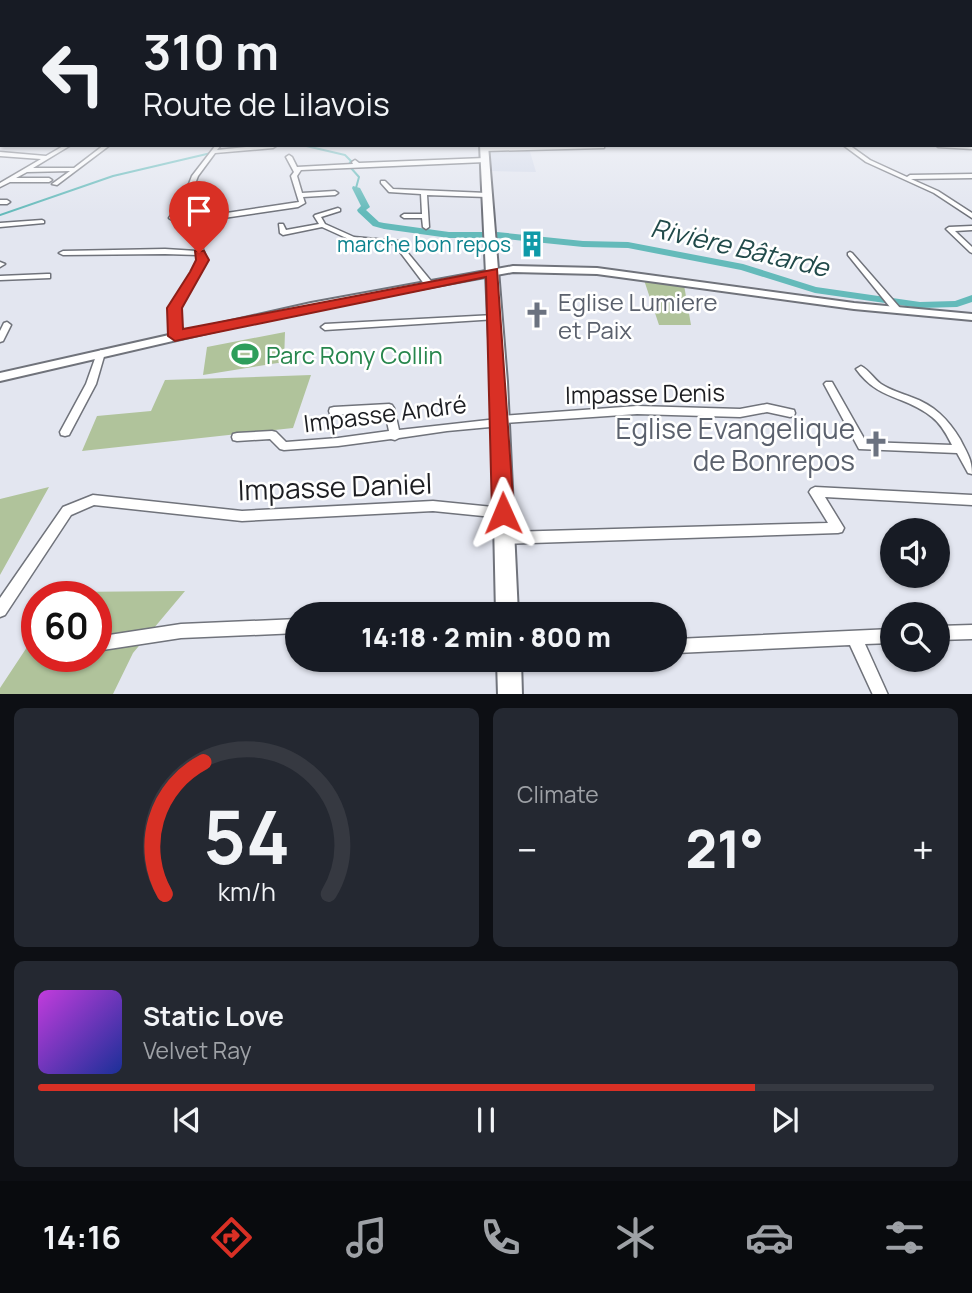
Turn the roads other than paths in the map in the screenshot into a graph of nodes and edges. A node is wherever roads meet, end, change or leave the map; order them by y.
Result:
1 (63, 148) edge
2 (103, 148) edge
3 (484, 148) edge
4 (849, 148) edge
5 (218, 149) edge
6 (1, 154) edge
7 (289, 157) dead end
8 (46, 158) junction
9 (485, 160) junction
10 (296, 168) junction
11 (75, 169) junction
12 (26, 170) junction
13 (972, 176) edge
14 (902, 177) junction
15 (9, 180) junction
16 (49, 180) dead end
17 (383, 182) dead end
18 (55, 184) dead end
19 (0, 185) edge
20 (335, 193) dead end
21 (424, 194) junction
22 (301, 195) junction
23 (487, 195) junction
24 (338, 210) dead end
25 (404, 216) dead end
26 (426, 216) junction
27 (972, 216) edge
28 (208, 218) junction
29 (41, 222) dead end
30 (0, 225) edge
31 (281, 225) dead end
32 (324, 225) junction
33 (426, 227) dead end
34 (972, 228) edge
35 (972, 251) edge
36 (63, 253) dead end
37 (199, 253) junction
38 (850, 254) dead end
39 (492, 272) junction
40 (47, 276) dead end
41 (0, 278) edge
42 (428, 283) junction
43 (892, 304) junction
44 (494, 317) junction
45 (972, 317) edge
46 (7, 325) dead end
47 (325, 327) dead end
48 (175, 336) junction
49 (0, 339) edge
50 (101, 353) junction
51 (861, 369) dead end
52 (0, 377) edge
53 (829, 384) dead end
54 (334, 411) dead end
55 (790, 413) dead end
56 (501, 421) junction
57 (65, 432) dead end
58 (395, 436) junction
59 (237, 437) dead end
60 (957, 449) junction
61 (972, 470) edge
62 (972, 500) edge
63 (503, 513) junction
64 (505, 538) junction
65 (507, 602) edge
66 (0, 610) edge
67 (285, 627) edge
68 (972, 632) edge
69 (950, 633) edge
70 (880, 637) edge
71 (854, 638) junction
72 (112, 642) edge
73 (687, 646) edge
74 (509, 672) edge
75 (510, 694) edge
76 (881, 694) edge

1 - 8 street
2 - 11 street
3 - 9 main road
4 - 14 street
5 - 28 street
6 - 8 street
7 - 10 street
8 - 12 street
9 - 10 street
9 - 23 main road
10 - 22 street
11 - 12 street
11 - 18 street
12 - 15 street
13 - 14 street
14 - 27 street
15 - 16 street
15 - 19 street
17 - 21 street
20 - 22 street
21 - 23 street
21 - 26 street
22 - 28 street
23 - 39 main road
24 - 32 street
25 - 26 street
26 - 33 street
28 - 37 street
29 - 30 street
31 - 32 street
32 - 42 street
34 - 35 street
36 - 37 street
37 - 48 street
38 - 43 street
39 - 42 street
39 - 43 street
39 - 44 main road
40 - 41 street
42 - 48 street
43 - 45 street
44 - 47 street
44 - 56 main road
46 - 49 street
48 - 50 street
50 - 52 street
50 - 57 street
51 - 60 street
53 - 60 street
54 - 58 street
55 - 56 street, Impasse Denis
56 - 58 street, Impasse André
56 - 63 main road
58 - 59 street, Impasse André
60 - 61 street
62 - 64 street
63 - 64 main road
63 - 66 street, Impasse Daniel
64 - 65 main road
67 - 72 street
68 - 69 street
70 - 71 street
71 - 73 street
71 - 76 street
74 - 75 main road

